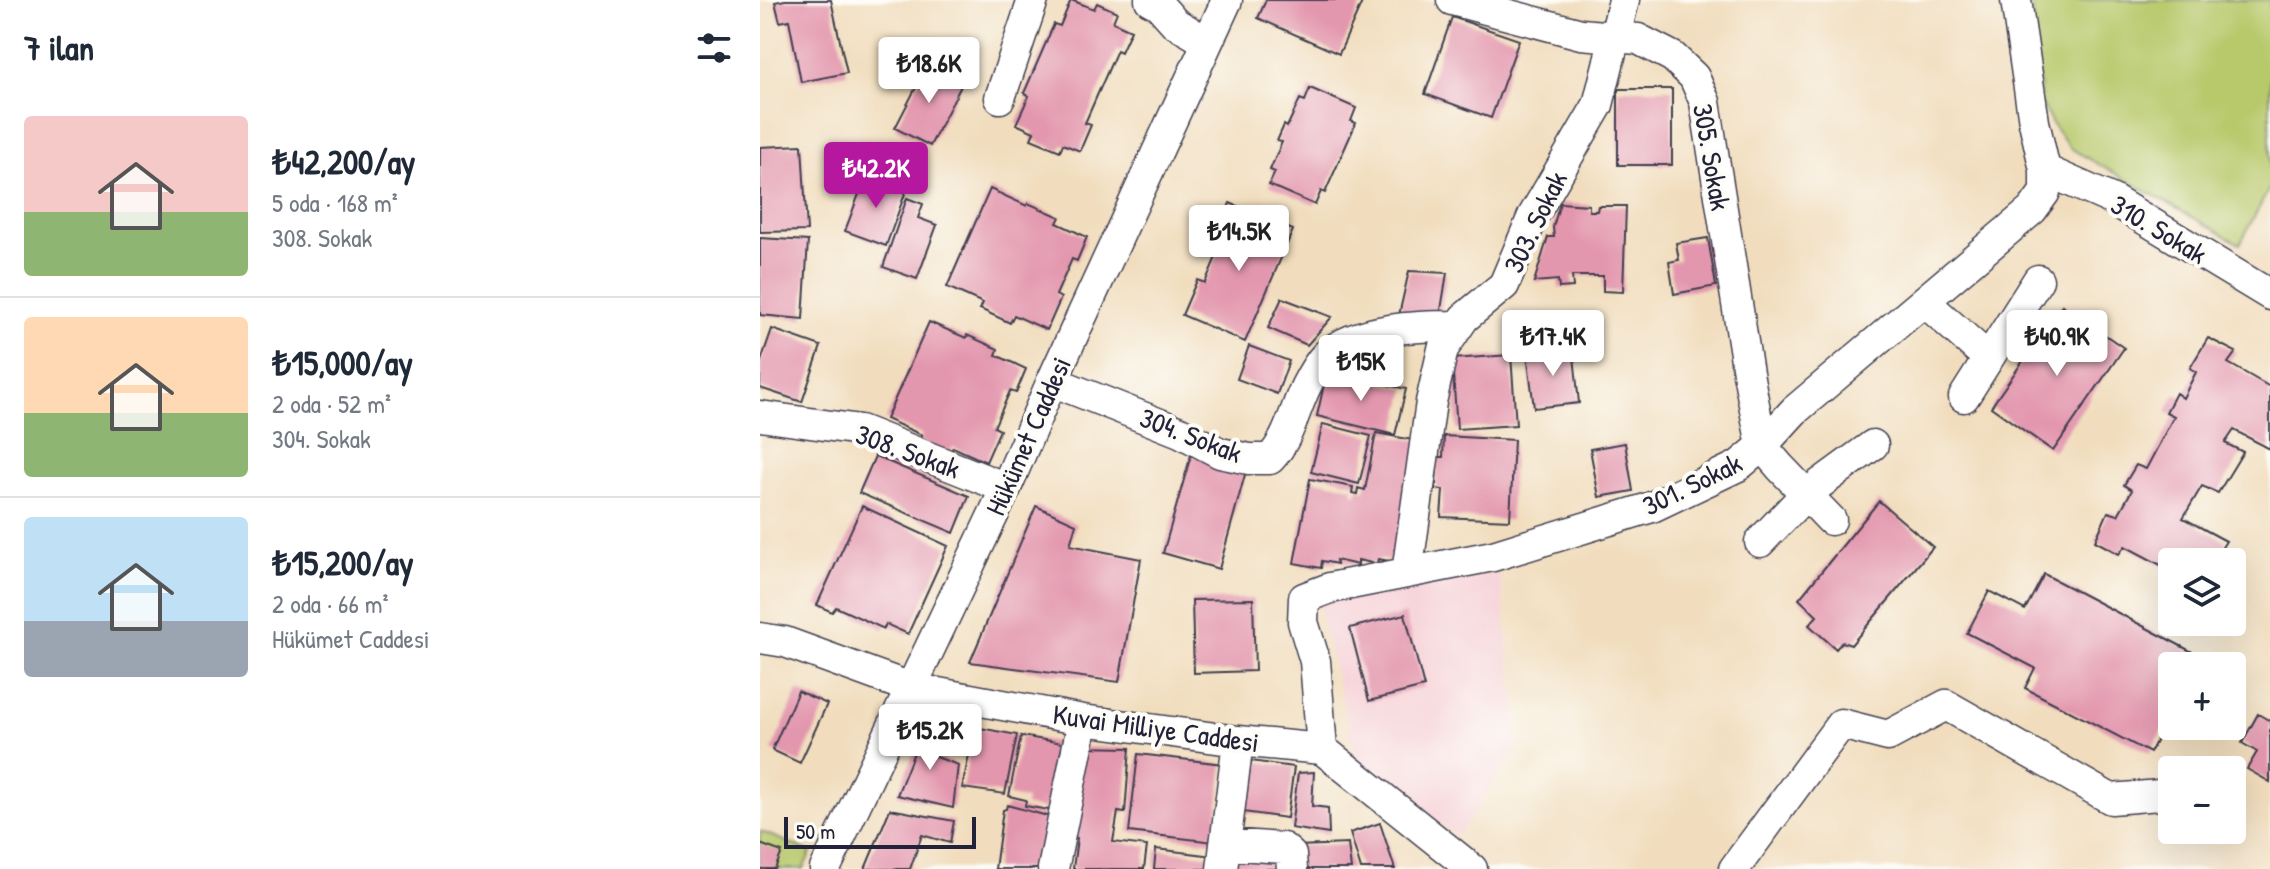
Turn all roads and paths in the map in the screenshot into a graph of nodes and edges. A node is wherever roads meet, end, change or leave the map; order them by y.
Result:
1 (1033, 0) edge
2 (1150, 0) edge
3 (1227, 0) edge
4 (1452, 0) edge
5 (1624, 0) edge
6 (2016, 0) edge
7 (1616, 37) junction
8 (1207, 42) junction
9 (1000, 98) dead end
10 (2045, 170) junction
11 (2038, 280) dead end
12 (2270, 295) edge
13 (1925, 302) junction
14 (1458, 326) junction
15 (1988, 358) junction
16 (1052, 381) junction
17 (1964, 397) dead end
18 (760, 416) edge
19 (1873, 445) dead end
20 (1762, 446) junction
21 (1006, 488) junction
22 (1806, 494) junction
23 (1831, 520) dead end
24 (1760, 542) dead end
25 (1407, 573) junction
26 (760, 638) edge
27 (911, 688) junction
28 (1083, 720) junction
29 (1238, 741) junction
30 (1322, 749) junction
31 (2158, 795) edge
32 (1223, 856) edge
33 (825, 869) edge
34 (1053, 869) edge
35 (1292, 869) edge
36 (1472, 869) edge
37 (1734, 869) edge

1 - 9 street
2 - 8 street
3 - 8 street, Hükümet Caddesi
4 - 7 street, 305. Sokak
5 - 7 street, 303. Sokak
6 - 10 street, 301. Sokak
7 - 14 street, 303. Sokak
7 - 20 street, 305. Sokak
8 - 16 street, Hükümet Caddesi
10 - 12 street, 310. Sokak
10 - 13 street, 301. Sokak
11 - 15 street
13 - 15 street
13 - 20 street, 301. Sokak
14 - 16 street, 304. Sokak
14 - 25 street, 303. Sokak
15 - 17 street
16 - 21 street, Hükümet Caddesi
18 - 21 street, 308. Sokak
19 - 22 street
20 - 22 street
20 - 25 street, 301. Sokak
21 - 27 street, Hükümet Caddesi
22 - 23 street
22 - 24 street
25 - 30 street, 301. Sokak
26 - 27 street, Kuvai Milliye Caddesi
27 - 28 street, Kuvai Milliye Caddesi
27 - 33 street, Hükümet Caddesi
28 - 29 street, Kuvai Milliye Caddesi
28 - 34 street
29 - 30 street, Kuvai Milliye Caddesi
29 - 32 street
30 - 36 street
31 - 37 street
32 - 35 street

